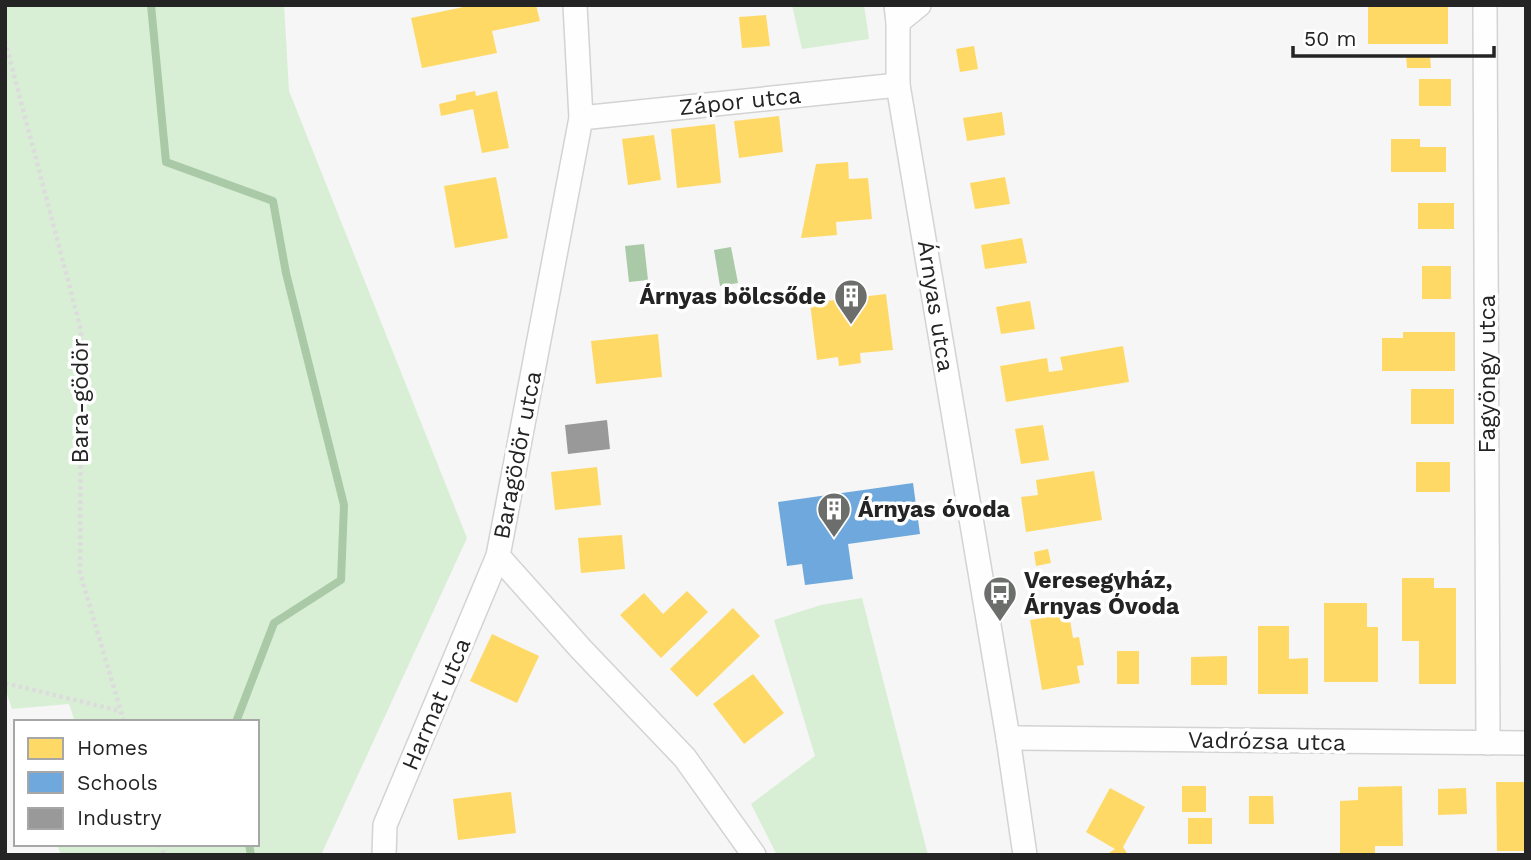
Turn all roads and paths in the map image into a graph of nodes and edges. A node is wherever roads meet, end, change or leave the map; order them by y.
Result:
1 (575, 5) edge
2 (919, 5) edge
3 (1485, 5) edge
4 (897, 14) edge
5 (5, 41) edge
6 (898, 85) junction
7 (582, 118) junction
8 (498, 556) junction
9 (5, 682) edge
10 (121, 711) junction
11 (123, 720) edge
12 (1008, 738) junction
13 (1488, 743) junction
14 (1526, 743) edge
15 (384, 855) edge
16 (754, 855) edge
17 (1025, 855) edge

1 - 7 street, Baragödör utca
2 - 4 street
3 - 13 street, Fagyöngy utca
4 - 6 street, Árnyas utca
5 - 10 path, Bara-gödör
6 - 7 street, Zápor utca
6 - 12 street, Árnyas utca
7 - 8 street, Baragödör utca
8 - 15 street, Harmat utca
8 - 16 street, Baragödör utca
9 - 10 path
10 - 11 path, Bara-gödör
12 - 13 street, Vadrózsa utca
12 - 17 street, Árnyas utca
13 - 14 street, Vadrózsa utca

